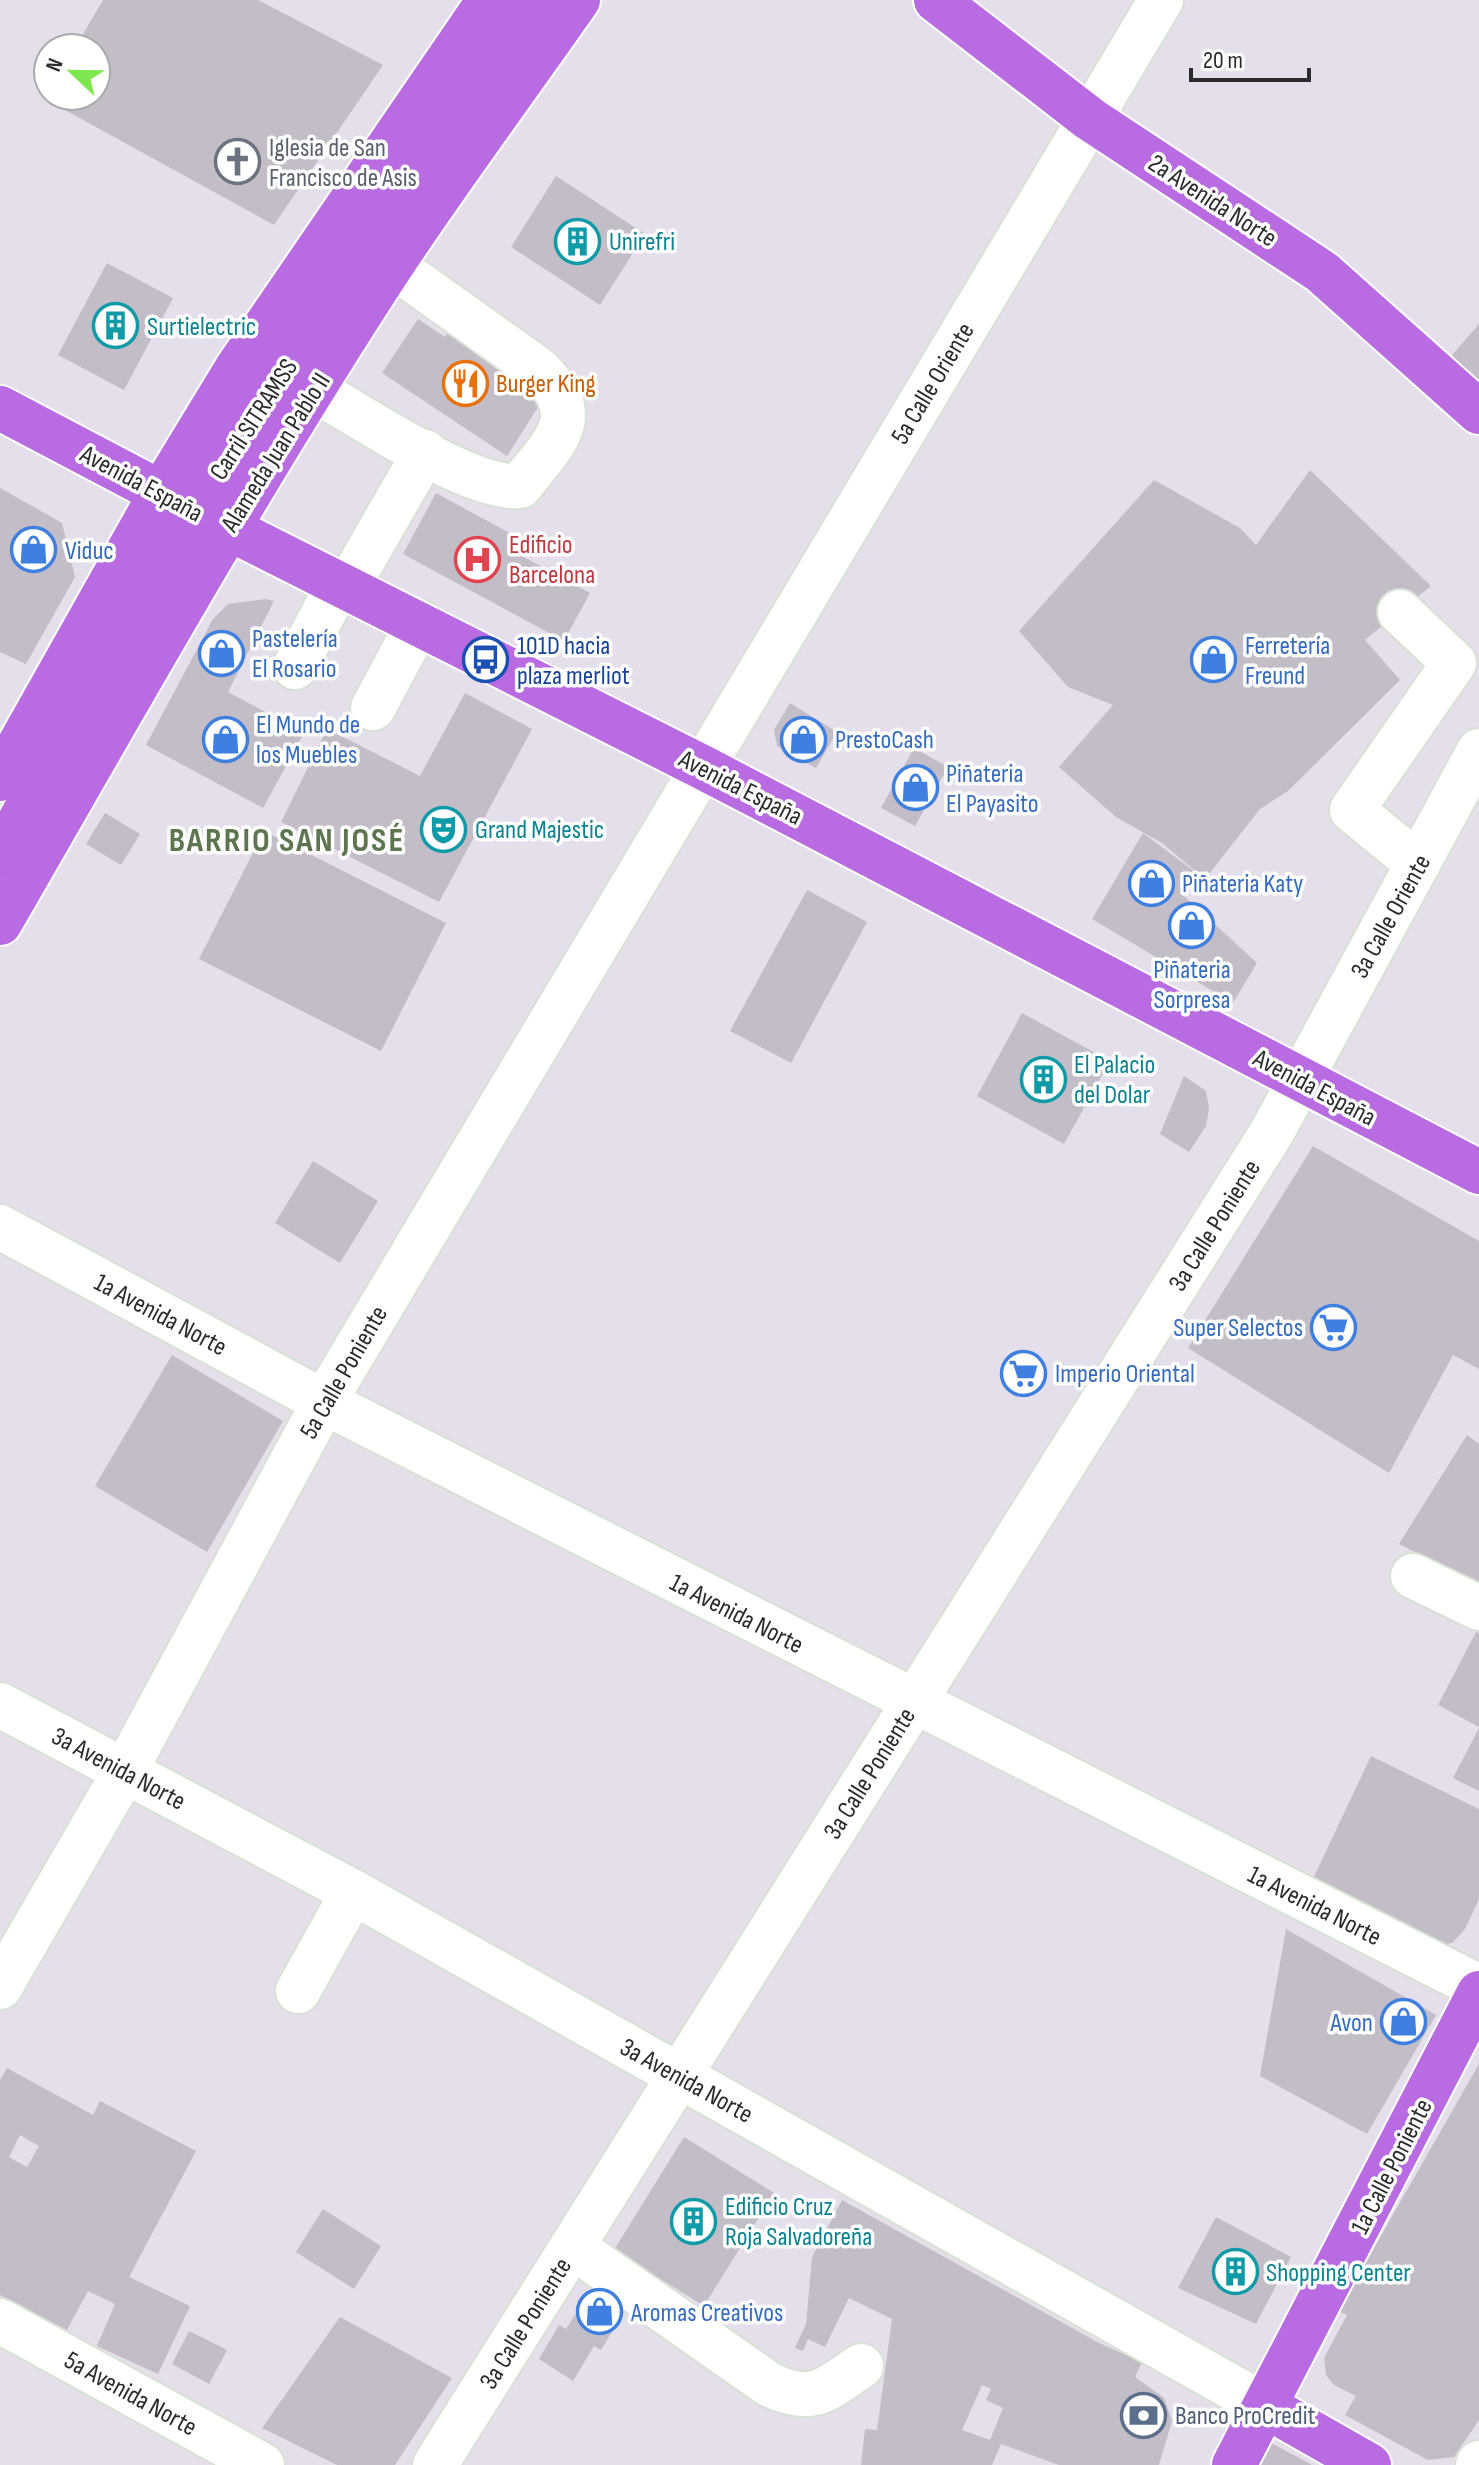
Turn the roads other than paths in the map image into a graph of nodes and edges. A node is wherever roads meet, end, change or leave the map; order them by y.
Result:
1 (489, 0) edge
2 (537, 0) edge
3 (578, 0) edge
4 (936, 0) edge
5 (1161, 0) edge
6 (1090, 119) junction
7 (392, 265) junction
8 (313, 389) junction
9 (0, 408) edge
10 (1479, 412) edge
11 (425, 452) junction
12 (194, 510) junction
13 (344, 584) junction
14 (1400, 612) dead end
15 (419, 622) junction
16 (1467, 658) edge
17 (295, 667) dead end
18 (373, 708) dead end
19 (1479, 751) edge
20 (702, 767) junction
21 (0, 779) edge
22 (0, 856) edge
23 (1418, 864) junction
24 (0, 923) edge
25 (1301, 1080) junction
26 (1479, 1172) edge
27 (0, 1227) edge
28 (324, 1402) junction
29 (1413, 1576) dead end
30 (1479, 1608) edge
31 (913, 1703) junction
32 (0, 1705) edge
33 (125, 1771) junction
34 (353, 1892) junction
35 (0, 1987) edge
36 (1479, 1990) edge
37 (298, 1991) dead end
38 (680, 2075) junction
39 (573, 2247) junction
40 (0, 2321) edge
41 (861, 2366) dead end
42 (1267, 2407) junction
43 (262, 2465) edge
44 (435, 2465) edge
45 (1234, 2465) edge
46 (1369, 2465) edge

1 - 12 main road, Alameda Juan Pablo II
2 - 12 main road, Carril SITRAMSS
3 - 7 main road, Alameda Juan Pablo II
4 - 6 main road, 2a Avenida Norte
5 - 6 street, 5a Calle Oriente
6 - 10 main road, 2a Avenida Norte
6 - 20 street, 5a Calle Oriente
7 - 8 main road, Alameda Juan Pablo II
7 - 11 street
8 - 11 street
8 - 12 main road, Alameda Juan Pablo II
9 - 12 main road, Avenida España
11 - 13 street
12 - 13 main road, Avenida España
12 - 21 main road, Alameda Juan Pablo II
12 - 22 main road, Carril SITRAMSS
12 - 24 main road, Alameda Juan Pablo II
13 - 15 main road, Avenida España
13 - 17 street
14 - 16 street
15 - 18 street
15 - 20 main road, Avenida España
16 - 23 street
19 - 23 street, 3a Calle Oriente
20 - 25 main road, Avenida España
20 - 28 street, 5a Calle Poniente
23 - 25 street, 3a Calle Oriente
25 - 26 main road, Avenida España
25 - 31 street, 3a Calle Poniente
27 - 28 street, 1a Avenida Norte
28 - 31 street, 1a Avenida Norte
28 - 33 street, 5a Calle Poniente
29 - 30 street
31 - 36 street, 1a Avenida Norte
31 - 38 street, 3a Calle Poniente
32 - 33 street, 3a Avenida Norte
33 - 34 street, 3a Avenida Norte
33 - 35 street, 5a Calle Poniente
34 - 37 street
34 - 38 street, 3a Avenida Norte
36 - 42 main road, 1a Calle Poniente
38 - 39 street, 3a Calle Poniente
38 - 42 street, 3a Avenida Norte
39 - 41 street
39 - 44 street, 3a Calle Poniente
40 - 43 street, 5a Avenida Norte
42 - 45 main road, 1a Calle Poniente
42 - 46 main road, 3a Avenida Norte

